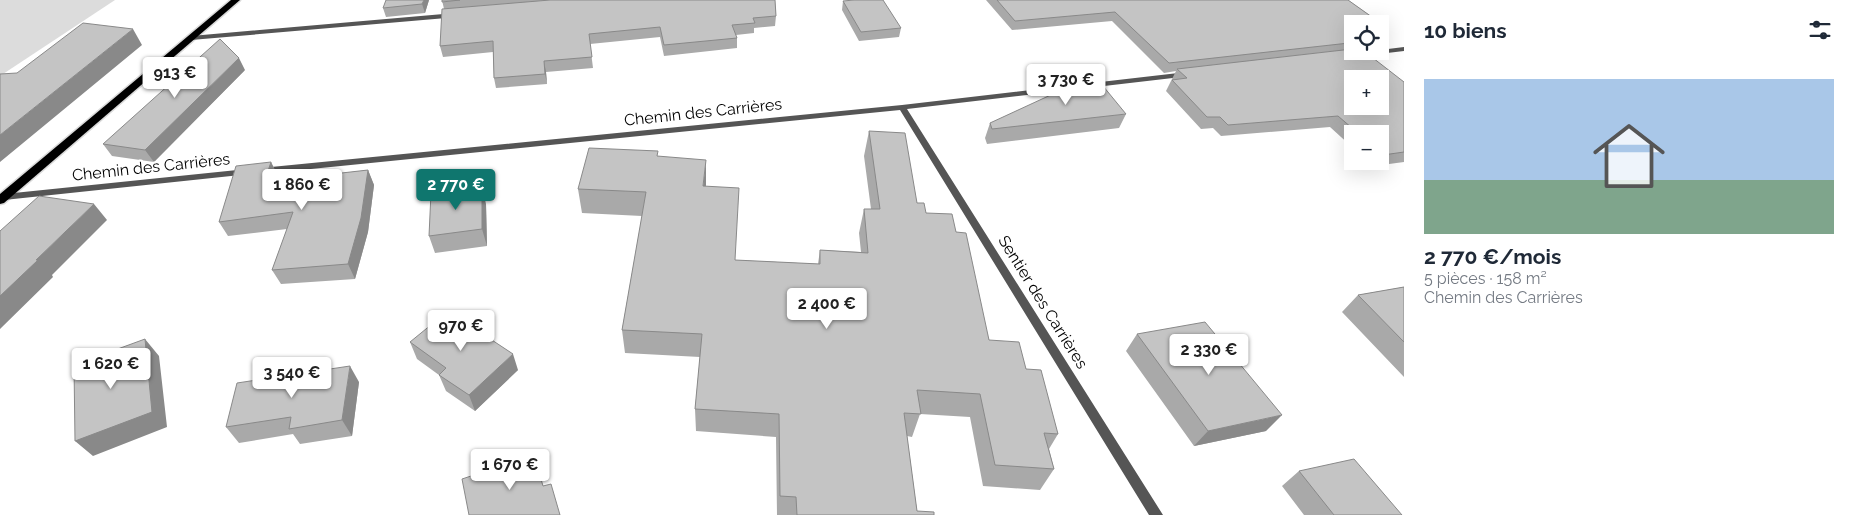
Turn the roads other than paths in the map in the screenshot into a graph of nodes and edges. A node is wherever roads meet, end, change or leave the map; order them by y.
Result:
1 (236, 0) edge
2 (464, 14) edge
3 (191, 38) junction
4 (1404, 49) edge
5 (1339, 57) edge
6 (1194, 73) edge
7 (902, 107) junction
8 (2, 199) edge
9 (1156, 515) edge

1 - 3 main road
2 - 3 street
3 - 8 main road
4 - 5 street
6 - 7 street, Chemin des Carrières
7 - 8 street, Chemin des Carrières
7 - 9 street, Sentier des Carrières

